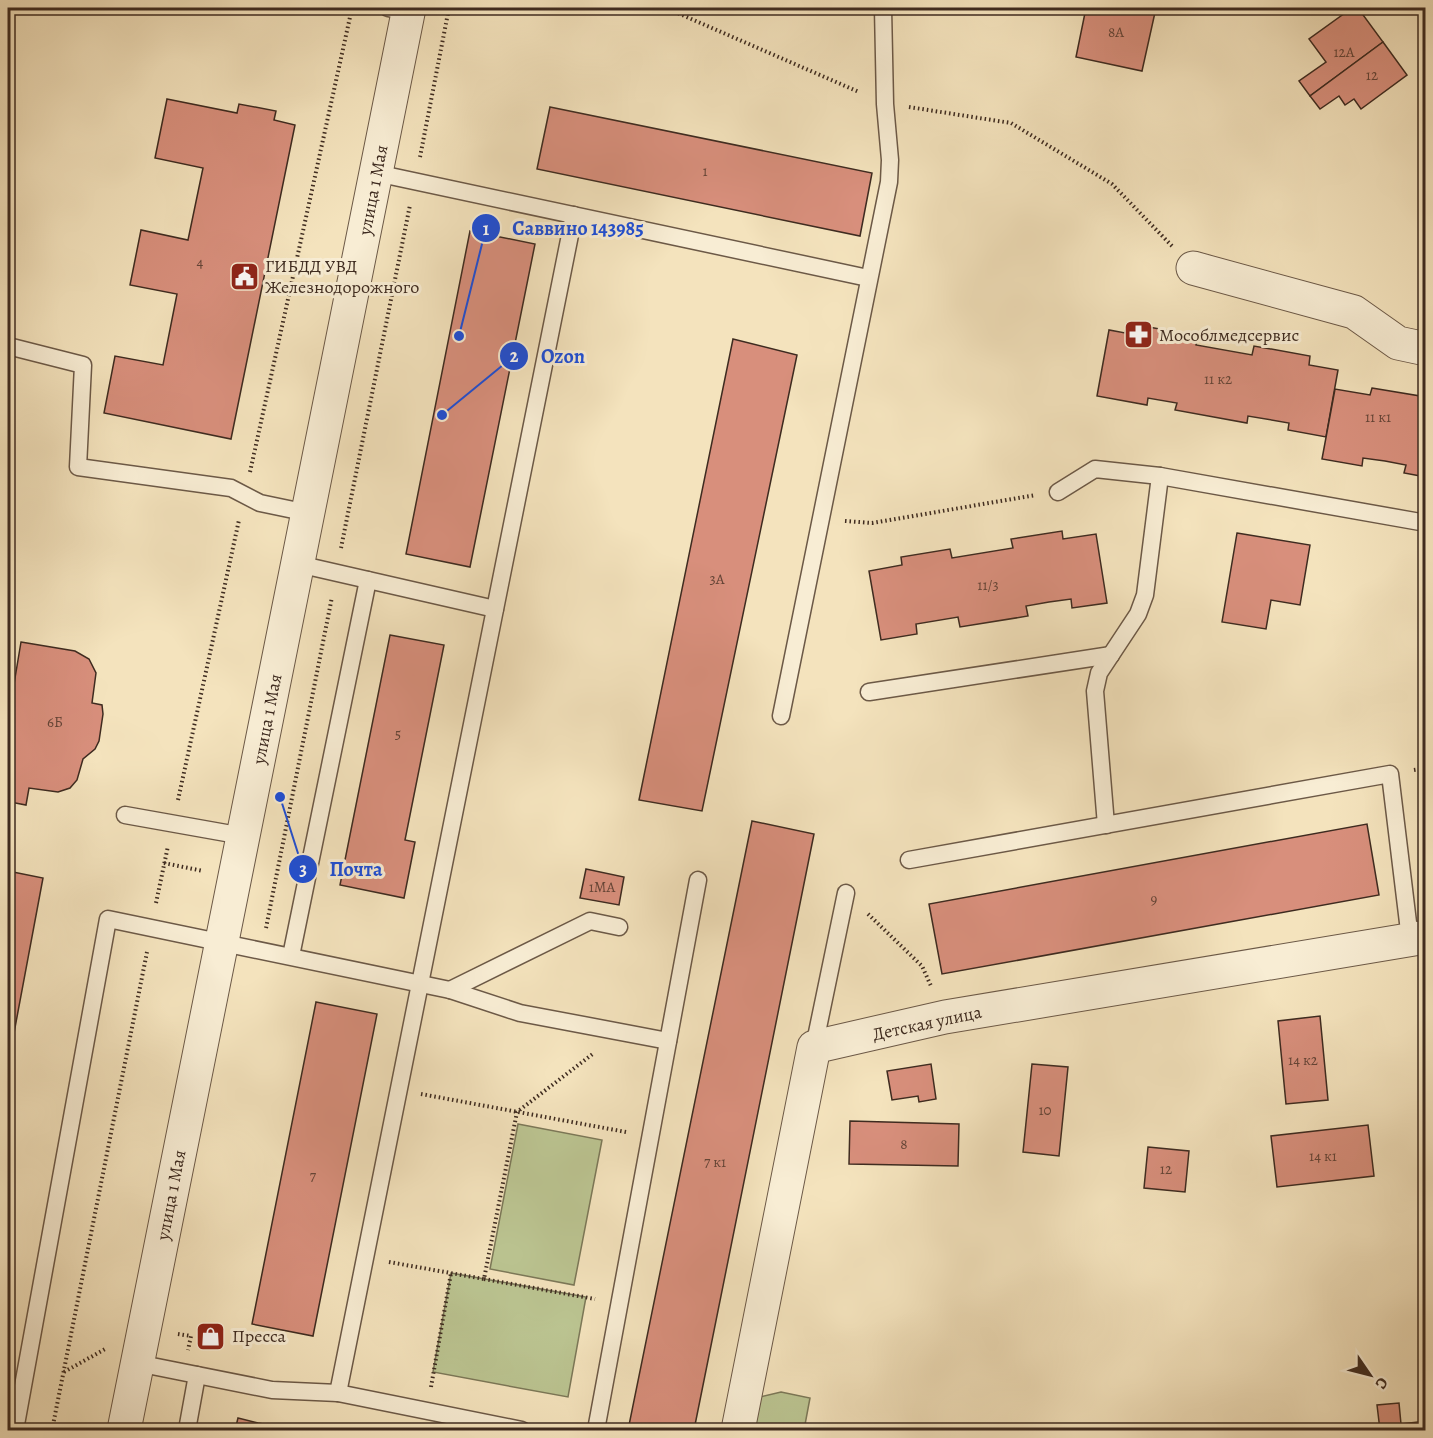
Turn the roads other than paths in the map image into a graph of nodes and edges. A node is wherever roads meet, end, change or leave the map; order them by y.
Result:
1 (883, 8) edge
2 (402, 9) edge
3 (376, 173) junction
4 (574, 215) junction
5 (1193, 268) road end
6 (868, 279) junction
7 (8, 346) edge
8 (1425, 350) edge
9 (1160, 476) junction
10 (1058, 492) road end
11 (308, 513) junction
12 (1425, 523) edge
13 (298, 564) junction
14 (368, 580) junction
15 (495, 609) junction
16 (1111, 655) junction
17 (868, 692) dead end
18 (781, 716) dead end
19 (125, 815) dead end
20 (1106, 825) junction
21 (243, 836) junction
22 (909, 860) dead end
23 (698, 880) dead end
24 (846, 893) road end
25 (619, 927) dead end
26 (1418, 938) edge
27 (222, 942) junction
28 (291, 957) junction
29 (420, 984) junction
30 (450, 990) junction
31 (668, 1041) junction
32 (814, 1047) junction
33 (137, 1364) junction
34 (197, 1375) junction
35 (338, 1393) junction
36 (15, 1431) edge
37 (124, 1431) edge
38 (187, 1431) edge
39 (522, 1431) edge
40 (596, 1431) edge
41 (738, 1431) edge

1 - 6 lane
2 - 3 street, улица 1 Мая
3 - 4 lane
3 - 11 street, улица 1 Мая
4 - 6 lane
4 - 15 lane
5 - 8 street
6 - 18 lane
7 - 11 lane
9 - 10 lane
9 - 12 lane
9 - 16 lane
11 - 13 street, улица 1 Мая
13 - 14 lane
13 - 21 street, улица 1 Мая
14 - 15 lane
14 - 28 lane
15 - 29 lane
16 - 17 lane
16 - 20 lane
19 - 21 lane
20 - 22 lane
20 - 26 lane
21 - 27 street, улица 1 Мая
23 - 31 lane
24 - 32 lane
25 - 30 lane
26 - 32 street, Детская улица
27 - 28 lane
27 - 33 street, улица 1 Мая
27 - 36 lane
28 - 29 lane
29 - 30 lane
29 - 35 lane
30 - 31 lane
31 - 40 lane
32 - 41 street
33 - 34 lane
33 - 37 street, улица 1 Мая
34 - 35 lane
34 - 38 lane
35 - 39 lane

